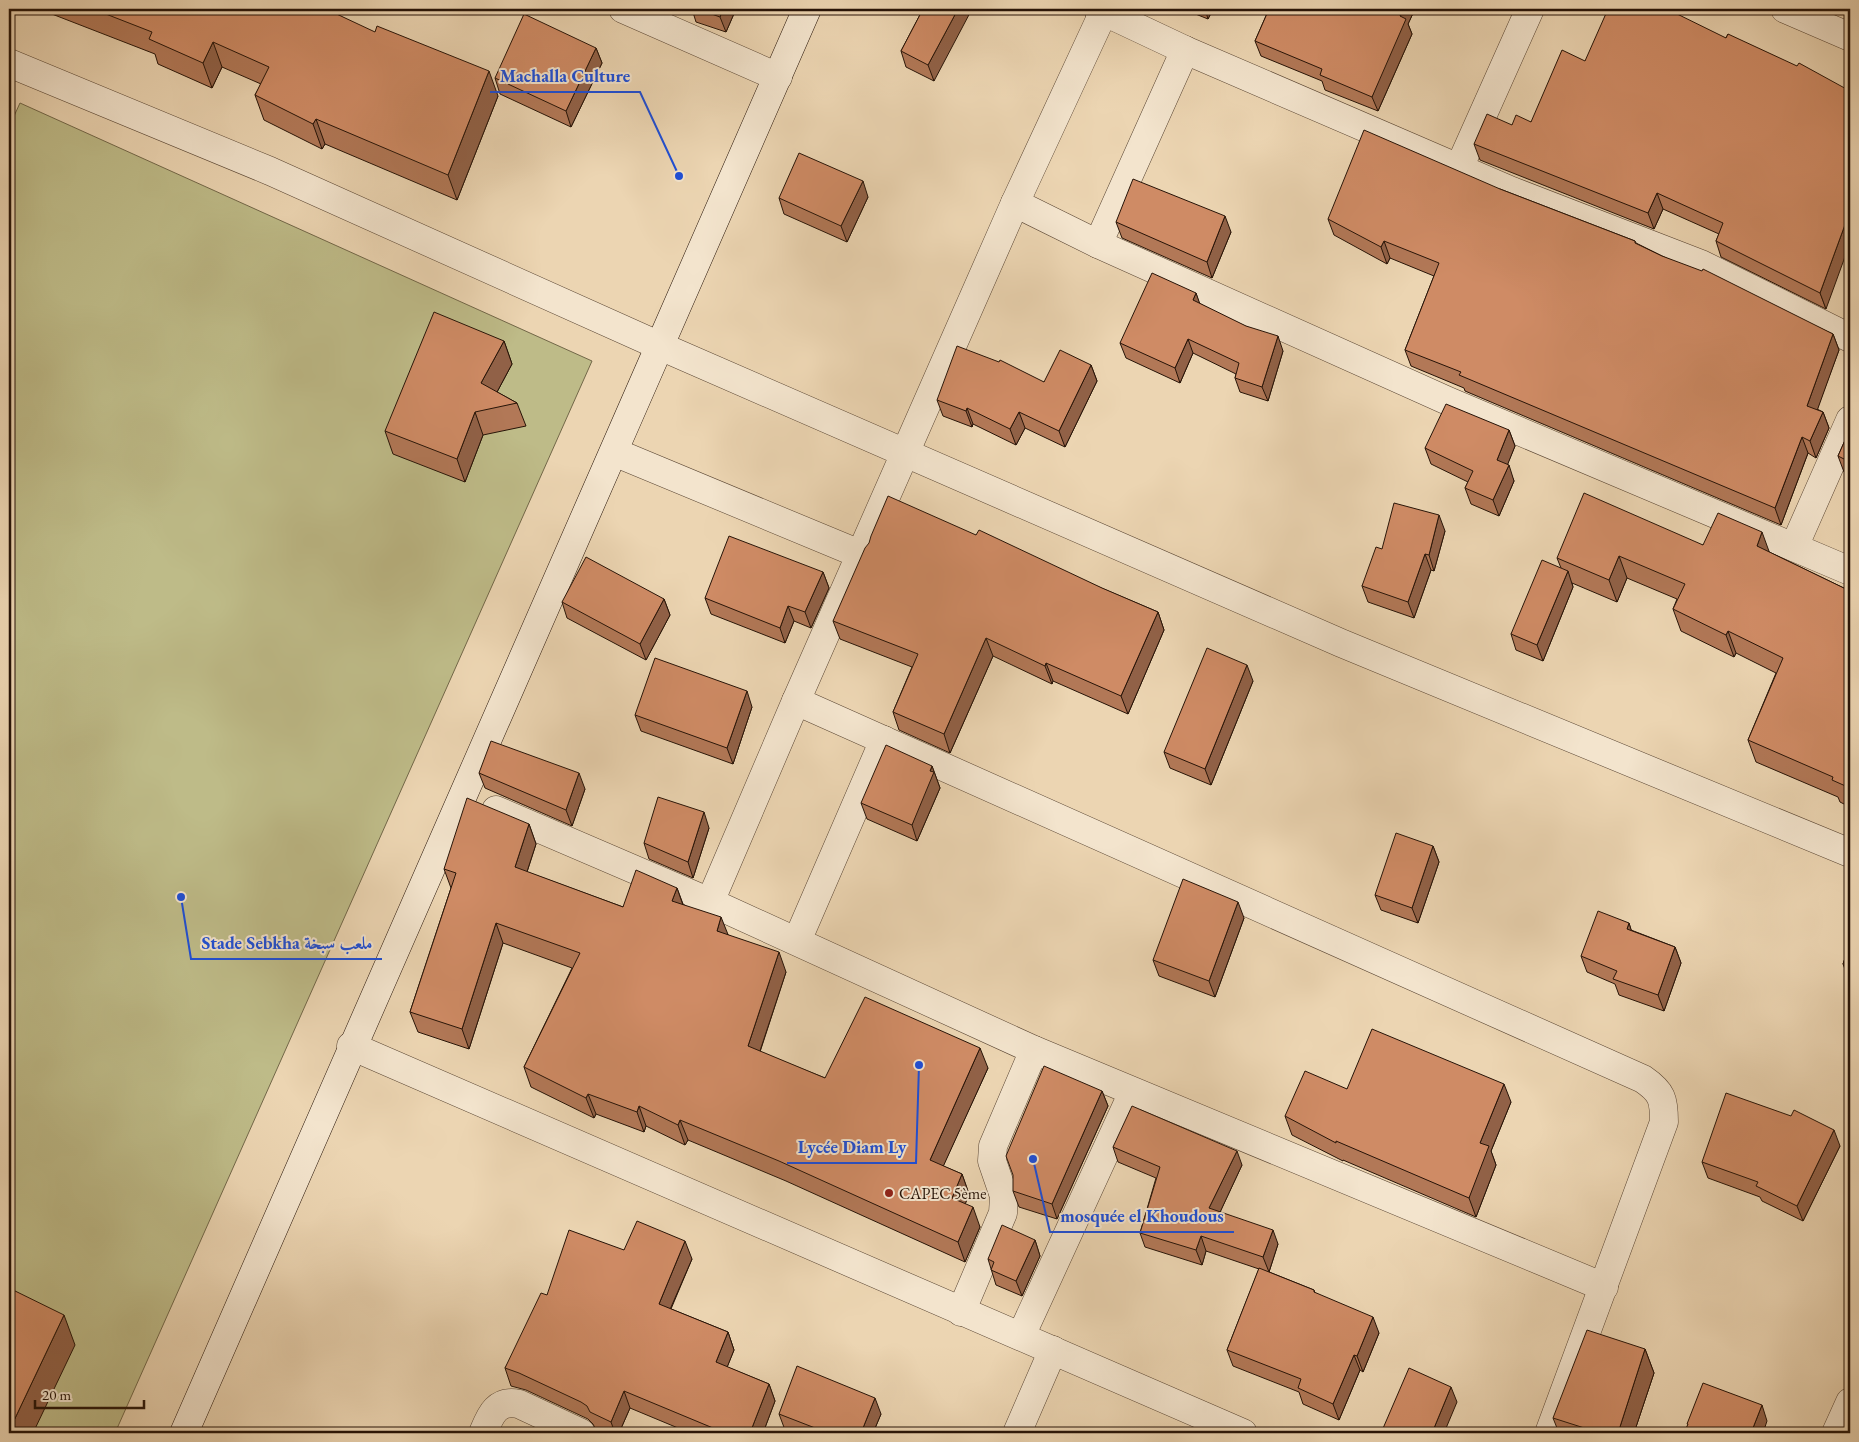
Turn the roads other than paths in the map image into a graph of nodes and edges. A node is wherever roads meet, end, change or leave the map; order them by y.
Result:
1 (623, 9) edge
2 (807, 9) edge
3 (1530, 9) edge
4 (1785, 9) edge
5 (1101, 10) edge
6 (1850, 37) edge
7 (1185, 50) junction
8 (9, 63) edge
9 (778, 77) junction
10 (1459, 168) junction
11 (1015, 203) junction
12 (1098, 244) junction
13 (1850, 338) edge
14 (660, 346) junction
15 (1850, 420) edge
16 (614, 452) junction
17 (906, 454) junction
18 (1794, 547) junction
19 (862, 555) junction
20 (1850, 572) edge
21 (796, 701) junction
22 (884, 740) junction
23 (463, 796) junction
24 (1850, 853) edge
25 (710, 902) junction
26 (797, 941) junction
27 (352, 1046) junction
28 (1034, 1050) junction
29 (1133, 1092) junction
30 (1604, 1286) junction
31 (961, 1312) junction
32 (1021, 1336) junction
33 (1053, 1350) junction
34 (1850, 1402) edge
35 (184, 1433) edge
36 (483, 1433) edge
37 (581, 1433) edge
38 (1017, 1433) edge
39 (1243, 1433) edge
40 (1549, 1433) edge
41 (1836, 1433) edge

1 - 9 street
2 - 9 street
3 - 10 street
4 - 6 street
5 - 7 street
5 - 11 street
7 - 10 street
7 - 12 street
8 - 14 street
9 - 14 street
10 - 13 street
11 - 12 street
11 - 17 street
12 - 18 street
14 - 16 street
14 - 17 street
15 - 18 street
16 - 19 street
16 - 23 street
17 - 19 street
17 - 24 street
18 - 20 street
19 - 21 street
21 - 22 street
21 - 25 street
22 - 26 street
22 - 30 street
23 - 25 street
23 - 27 street
25 - 26 street
26 - 28 street
27 - 31 street
27 - 35 street
28 - 29 street
28 - 31 street
29 - 30 street
29 - 32 street
30 - 40 street
31 - 32 street
32 - 33 street
33 - 38 street
33 - 39 street
34 - 41 street
36 - 37 street

